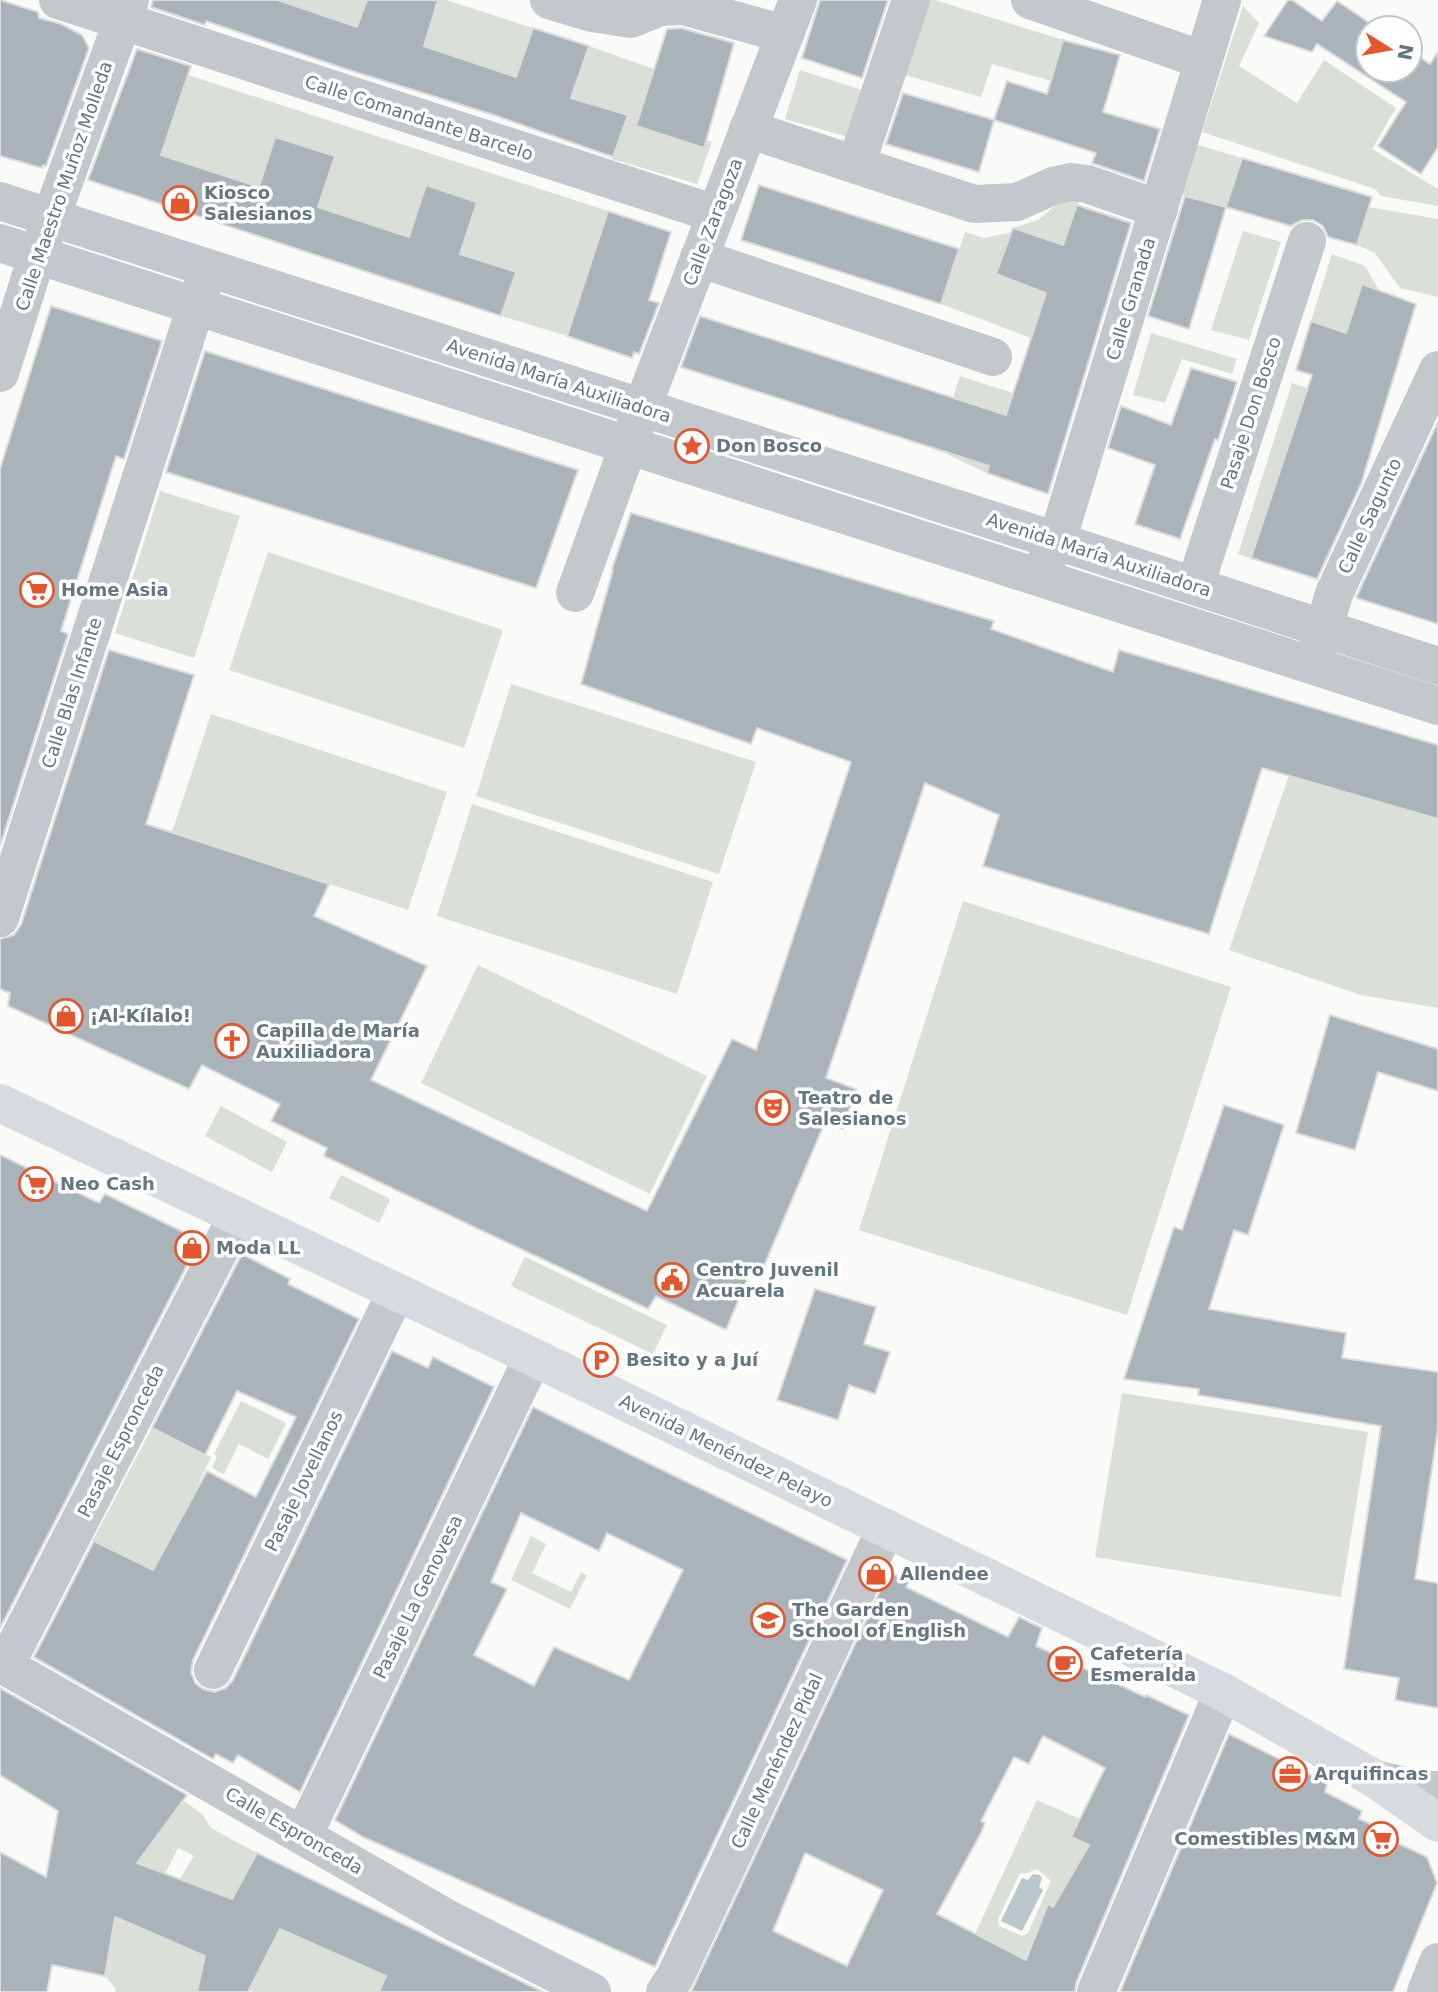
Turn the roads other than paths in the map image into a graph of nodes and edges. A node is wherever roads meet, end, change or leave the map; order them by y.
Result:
1 (58, 0) edge
2 (548, 0) edge
3 (911, 0) edge
4 (1030, 0) edge
5 (1222, 0) edge
6 (126, 11) edge
7 (792, 17) edge
8 (1203, 60) junction
9 (748, 129) junction
10 (856, 165) junction
11 (0, 201) edge
12 (1159, 209) junction
13 (716, 214) junction
14 (51, 218) junction
15 (1307, 241) dead end
16 (0, 243) edge
17 (37, 256) junction
18 (699, 258) junction
19 (208, 268) junction
20 (195, 307) junction
21 (993, 357) dead end
22 (1438, 370) edge
23 (0, 373) edge
24 (642, 408) junction
25 (629, 444) junction
26 (1057, 541) junction
27 (1012, 568) junction
28 (1195, 586) junction
29 (575, 593) dead end
30 (1322, 629) junction
31 (1313, 666) junction
32 (1438, 666) edge
33 (1438, 706) edge
34 (0, 918) edge
35 (2, 1108) edge
36 (237, 1216) junction
37 (396, 1292) junction
38 (533, 1357) junction
39 (886, 1528) junction
40 (2, 1665) edge
41 (213, 1670) dead end
42 (1223, 1692) junction
43 (1375, 1779) junction
44 (1438, 1790) edge
45 (1438, 1823) edge
46 (303, 1836) junction
47 (1438, 1962) edge
48 (592, 1992) edge
49 (665, 1992) edge
50 (1096, 1992) edge
51 (1426, 1992) edge

1 - 6 street, Calle Comandante Barcelo
2 - 7 street
3 - 10 street
4 - 8 street
5 - 8 street, Calle Granada
6 - 13 street, Calle Comandante Barcelo
6 - 14 street, Calle Maestro Muñoz Molleda
7 - 9 street, Calle Zaragoza
8 - 12 street, Calle Granada
9 - 10 street
9 - 13 street, Calle Zaragoza
10 - 12 street
11 - 14 street, Avenida María Auxiliadora
12 - 26 street, Calle Granada
13 - 18 street, Calle Zaragoza
14 - 17 street, Calle Maestro Muñoz Molleda
14 - 19 street, Avenida María Auxiliadora
15 - 28 street, Pasaje Don Bosco
16 - 17 street
17 - 20 street
17 - 23 street, Calle Maestro Muñoz Molleda
18 - 21 street
18 - 24 street, Calle Zaragoza
19 - 20 street, Calle Blas Infante
19 - 24 street, Avenida María Auxiliadora
20 - 25 street
20 - 34 street, Calle Blas Infante
22 - 30 street, Calle Sagunto
24 - 25 street, Calle Zaragoza
24 - 26 street, Avenida María Auxiliadora
25 - 27 street
25 - 29 street, Calle Zaragoza
26 - 27 street, Calle Granada
26 - 28 street, Avenida María Auxiliadora
27 - 31 street
28 - 30 street, Avenida María Auxiliadora
30 - 31 street, Calle Sagunto
30 - 32 street, Avenida María Auxiliadora
31 - 33 street
35 - 36 main road, Avenida Menéndez Pelayo
36 - 37 main road, Avenida Menéndez Pelayo
36 - 40 street, Pasaje Espronceda
37 - 38 main road, Avenida Menéndez Pelayo
37 - 41 street, Pasaje Jovellanos
38 - 39 main road, Avenida Menéndez Pelayo
38 - 46 street, Pasaje La Genovesa
39 - 42 main road, Avenida Menéndez Pelayo
39 - 49 street, Calle Menéndez Pidal
40 - 46 street, Calle Espronceda
42 - 43 main road, Avenida Menéndez Pelayo
42 - 50 street
43 - 44 street
43 - 45 main road, Avenida Menéndez Pelayo
46 - 48 street, Calle Espronceda
47 - 51 street

